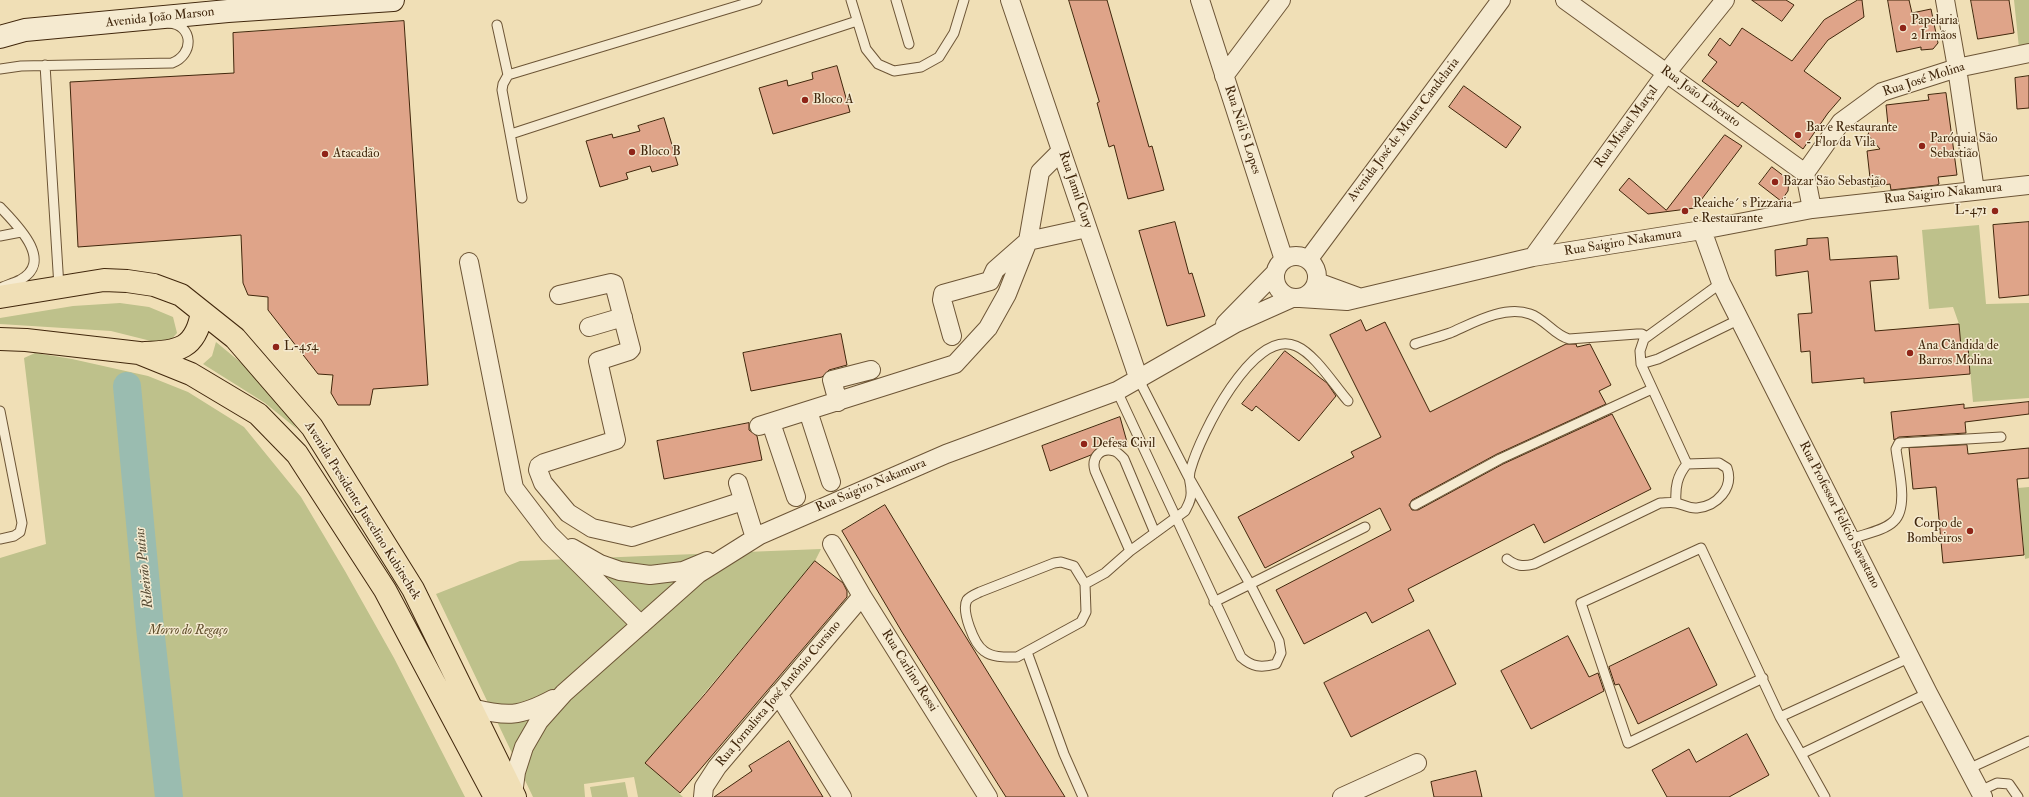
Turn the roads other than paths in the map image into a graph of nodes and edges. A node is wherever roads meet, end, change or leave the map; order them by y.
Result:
1 (393, 0) edge
2 (757, 0) edge
3 (850, 0) edge
4 (896, 0) edge
5 (964, 0) edge
6 (1010, 0) edge
7 (1200, 0) edge
8 (1281, 0) edge
9 (1500, 0) edge
10 (1565, 0) edge
11 (1725, 0) edge
12 (1945, 0) edge
13 (857, 20) junction
14 (124, 22) junction
15 (497, 25) dead end
16 (0, 37) edge
17 (909, 44) dead end
18 (2029, 53) edge
19 (45, 65) junction
20 (1957, 68) junction
21 (0, 69) edge
22 (1667, 72) junction
23 (508, 75) junction
24 (1224, 76) junction
25 (511, 134) junction
26 (1061, 150) junction
27 (1805, 173) junction
28 (2029, 185) edge
29 (1975, 190) junction
30 (522, 198) dead end
31 (0, 207) edge
32 (1812, 209) junction
33 (1087, 228) junction
34 (1702, 230) junction
35 (21, 232) junction
36 (0, 236) edge
37 (1028, 241) junction
38 (1533, 257) junction
39 (1308, 260) junction
40 (469, 262) dead end
41 (1280, 266) junction
42 (1316, 282) junction
43 (1721, 283) junction
44 (0, 288) edge
45 (59, 288) junction
46 (559, 295) dead end
47 (0, 297) edge
48 (1296, 298) junction
49 (1362, 299) junction
50 (202, 312) junction
51 (623, 317) junction
52 (1740, 319) junction
53 (589, 327) dead end
54 (952, 336) dead end
55 (1213, 336) junction
56 (1647, 337) junction
57 (0, 339) edge
58 (1415, 344) dead end
59 (140, 354) junction
60 (1640, 364) junction
61 (871, 370) dead end
62 (1139, 380) junction
63 (1652, 389) junction
64 (1117, 391) junction
65 (1348, 401) dead end
66 (838, 402) junction
67 (0, 411) edge
68 (808, 411) junction
69 (2001, 437) dead end
70 (1687, 464) junction
71 (1188, 476) junction
72 (830, 482) dead end
73 (738, 484) dead end
74 (796, 497) dead end
75 (743, 501) junction
76 (1676, 503) junction
77 (1415, 505) dead end
78 (1177, 518) junction
79 (1365, 527) dead end
80 (1155, 533) junction
81 (549, 534) junction
82 (755, 538) junction
83 (0, 539) edge
84 (1851, 539) junction
85 (832, 544) dead end
86 (740, 547) junction
87 (1130, 552) junction
88 (1507, 559) dead end
89 (1085, 584) junction
90 (1250, 584) junction
91 (862, 596) junction
92 (1214, 602) junction
93 (641, 625) junction
94 (1027, 652) junction
95 (1911, 657) junction
96 (1763, 678) junction
97 (564, 693) junction
98 (778, 694) junction
99 (1928, 694) junction
100 (470, 708) junction
101 (1780, 717) junction
102 (2029, 741) edge
103 (1801, 754) junction
104 (1417, 763) dead end
105 (1968, 769) junction
106 (1981, 794) edge
107 (508, 796) edge
108 (703, 797) edge
109 (842, 797) edge
110 (988, 797) edge
111 (1083, 797) edge
112 (1342, 797) edge
113 (1825, 797) edge
114 (2018, 797) edge

1 - 14 main road, Avenida João Marson
2 - 23 lane
3 - 13 lane
4 - 17 lane
5 - 13 lane
6 - 26 street, Rua Jamil Cury
7 - 24 street, Rua Neli S Lopes
8 - 24 street
9 - 39 street, Avenida José de Moura Candelaria
10 - 22 street, Rua João Liberato
11 - 22 street, Rua Misael Marçal
12 - 20 street
13 - 25 lane
14 - 16 main road, Avenida João Marson
14 - 19 lane
15 - 23 lane
18 - 20 street, Rua José Molina
19 - 21 lane
19 - 45 lane
20 - 27 street, Rua José Molina
20 - 29 street
22 - 27 street, Rua João Liberato
22 - 38 street, Rua Misael Marçal
23 - 25 lane
24 - 41 street, Rua Neli S Lopes
25 - 30 lane
26 - 33 street, Rua Jamil Cury
26 - 37 street
27 - 32 street
28 - 29 street, Rua Saigiro Nakamura
29 - 32 street, Rua Saigiro Nakamura
31 - 35 lane
32 - 34 street, Rua Saigiro Nakamura
33 - 37 street
33 - 62 street, Rua Jamil Cury
34 - 38 street, Rua Saigiro Nakamura
34 - 43 street, Rua Professor Felício Savastano
35 - 36 lane
35 - 44 lane
37 - 54 street
37 - 66 street
38 - 49 street, Rua Saigiro Nakamura
39 - 41 street
39 - 42 street
40 - 81 street
41 - 48 street
41 - 55 street, Rua Saigiro Nakamura
42 - 48 street
42 - 49 street
43 - 52 street, Rua Professor Felício Savastano
43 - 56 lane
45 - 47 main road, Avenida Presidente Juscelino Kubitschek
45 - 50 main road, Avenida Presidente Juscelino Kubitschek
46 - 51 street
48 - 49 street, Rua Saigiro Nakamura
48 - 55 street, Rua Saigiro Nakamura
50 - 59 main road
50 - 100 main road, Avenida Presidente Juscelino Kubitschek
51 - 53 street
51 - 75 street
52 - 60 lane
52 - 84 street, Rua Professor Felício Savastano
55 - 62 street, Rua Saigiro Nakamura
56 - 58 lane
56 - 60 lane
57 - 59 main road, Avenida Presidente Juscelino Kubitschek
59 - 107 main road, Avenida Presidente Juscelino Kubitschek
60 - 63 lane
61 - 66 street
62 - 64 street, Rua Saigiro Nakamura
62 - 71 lane
63 - 70 lane
63 - 77 lane
64 - 78 lane
64 - 82 street, Rua Saigiro Nakamura
65 - 71 lane
66 - 68 street
67 - 83 lane
68 - 72 street
68 - 74 street
69 - 84 lane
70 - 76 lane
70 - 76 lane
71 - 78 lane
71 - 90 lane
73 - 75 street
75 - 82 street
76 - 88 lane
78 - 80 lane
78 - 92 lane
79 - 90 lane
80 - 87 lane
80 - 87 lane
81 - 86 street
81 - 93 street
82 - 86 street, Rua Saigiro Nakamura
84 - 95 street, Rua Professor Felício Savastano
85 - 91 street, Rua Carlino Rossi
86 - 93 street, Rua Saigiro Nakamura
87 - 89 lane
89 - 94 lane
89 - 94 lane
90 - 92 lane
90 - 92 lane
91 - 98 street, Rua Jornalista José Antônio Cursino
91 - 110 street, Rua Carlino Rossi
93 - 97 street, Rua Saigiro Nakamura
94 - 111 lane
95 - 99 street, Rua Professor Felício Savastano
95 - 101 lane
96 - 96 lane
96 - 101 lane
97 - 100 street, Rua Saigiro Nakamura
97 - 107 street, Rua Saigiro Nakamura
98 - 108 street, Rua Jornalista José Antônio Cursino
98 - 109 street
99 - 103 lane
99 - 105 street, Rua Professor Felício Savastano
100 - 107 main road, Avenida Presidente Juscelino Kubitschek
101 - 103 lane
102 - 105 lane
103 - 113 lane
104 - 112 street
105 - 106 street, Rua Professor Felício Savastano
106 - 114 lane

